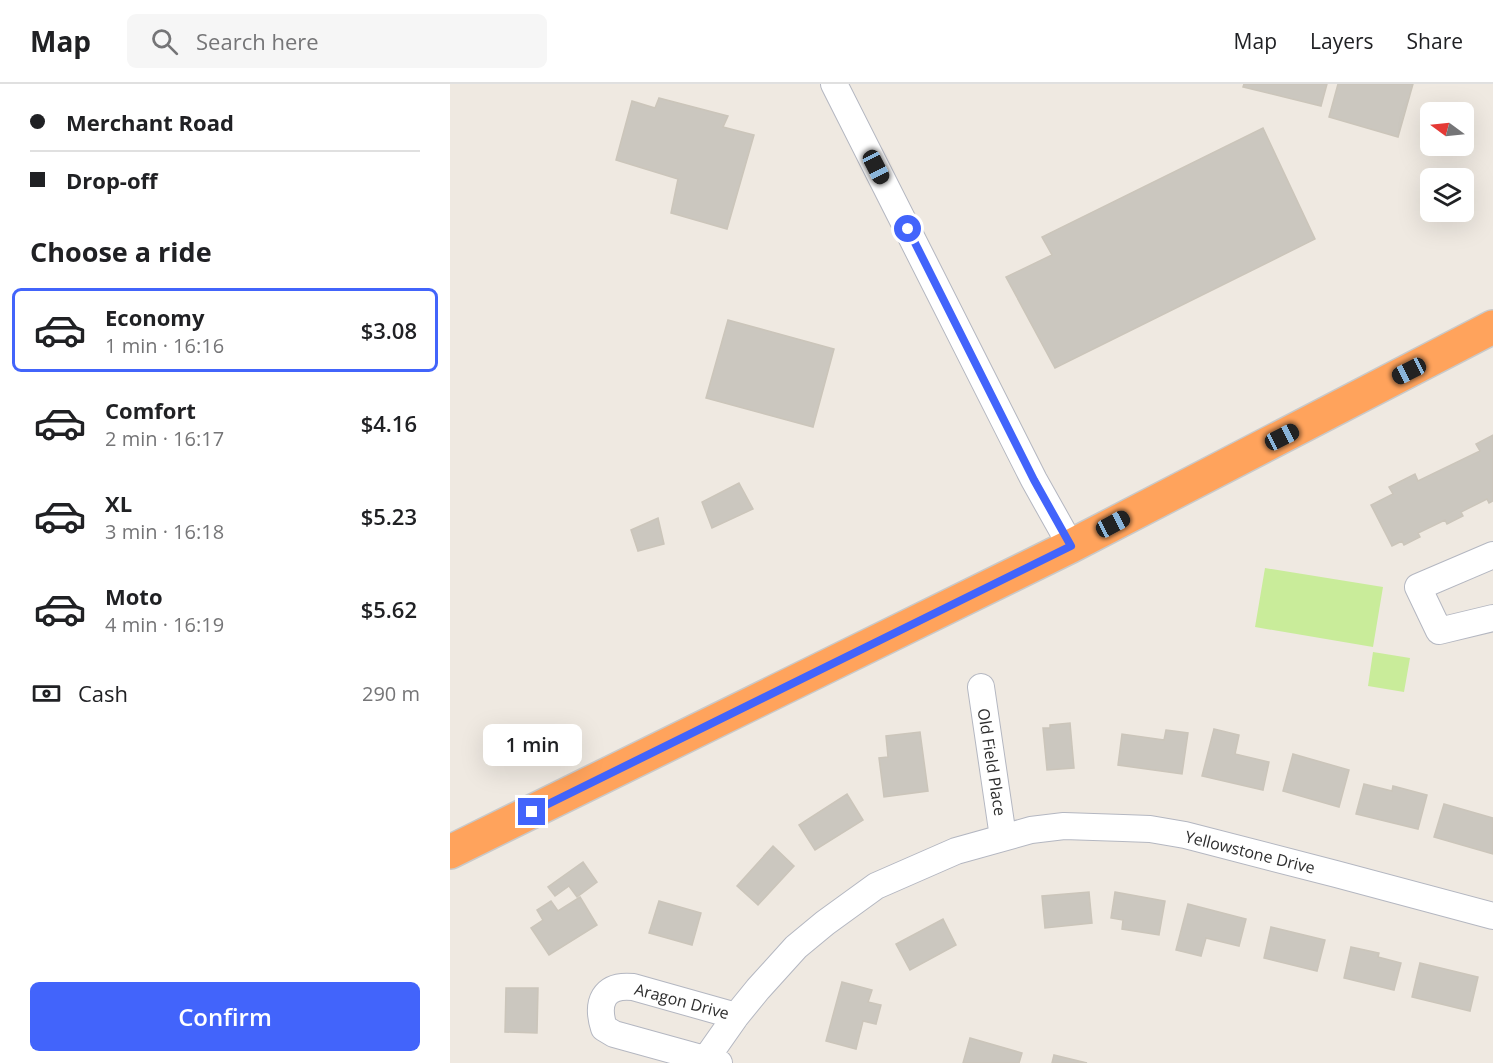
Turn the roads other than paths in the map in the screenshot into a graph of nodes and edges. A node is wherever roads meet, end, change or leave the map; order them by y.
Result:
1 (834, 84) edge
2 (1493, 327) edge
3 (1071, 546) junction
4 (1493, 555) edge
5 (1493, 618) edge
6 (981, 687) dead end
7 (1003, 837) junction
8 (450, 852) edge
9 (1493, 916) edge
10 (736, 1016) junction
11 (709, 1062) edge

1 - 3 street
2 - 3 highway
3 - 8 highway
4 - 5 street
6 - 7 street, Old Field Place
7 - 9 street, Yellowstone Drive
7 - 10 street, Yellowstone Drive
10 - 11 street, Yellowstone Drive
10 - 11 street, Aragon Drive

